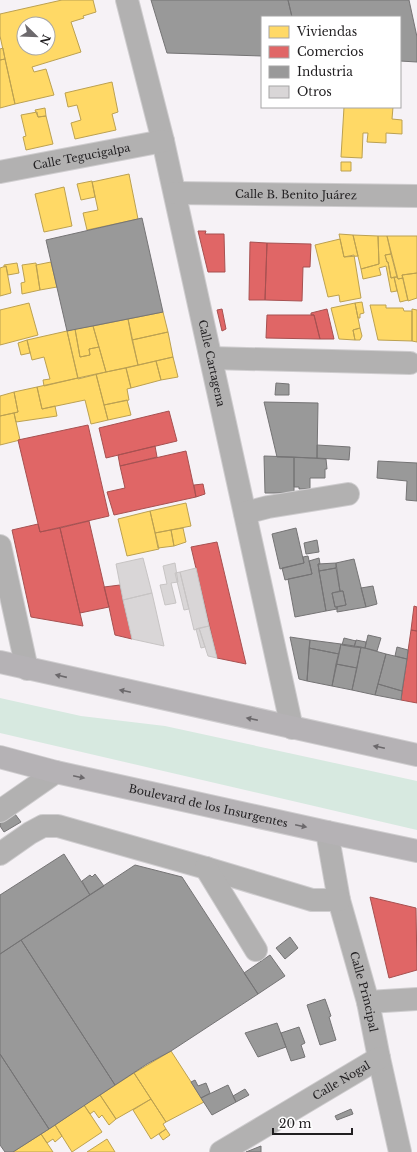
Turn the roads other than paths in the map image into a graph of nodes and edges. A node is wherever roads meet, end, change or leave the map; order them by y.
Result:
1 (127, 0) edge
2 (163, 141) junction
3 (0, 172) edge
4 (175, 193) junction
5 (417, 196) edge
6 (211, 358) junction
7 (410, 363) dead end
8 (348, 494) dead end
9 (245, 513) junction
10 (0, 546) edge
11 (0, 662) edge
12 (27, 669) junction
13 (292, 728) junction
14 (417, 755) edge
15 (0, 757) edge
16 (56, 772) junction
17 (0, 811) edge
18 (327, 832) junction
19 (417, 851) edge
20 (0, 854) edge
21 (206, 868) junction
22 (339, 900) junction
23 (256, 950) dead end
24 (417, 999) edge
25 (368, 1002) junction
26 (379, 1058) junction
27 (221, 1152) edge
28 (400, 1152) edge

1 - 2 street, Calle Cartagena
2 - 3 street, Calle Tegucigalpa
2 - 4 street, Calle Cartagena
4 - 5 street, Calle B. Benito Juárez
4 - 6 street, Calle Cartagena
6 - 7 street
6 - 9 street, Calle Cartagena
8 - 9 street
9 - 13 street, Calle Cartagena
10 - 12 street
11 - 12 main road
13 -> 12 main road
14 -> 13 main road
15 - 16 main road, Boulevard de los Insurgentes
16 - 17 street
16 -> 18 main road, Boulevard de los Insurgentes
18 - 19 main road, Boulevard de los Insurgentes
18 - 22 street, Calle Principal
20 - 21 street
21 - 22 street
21 - 23 street
22 - 25 street, Calle Principal
24 - 25 street
25 - 26 street, Calle Principal
26 - 27 street, Calle Nogal
26 - 28 street, Calle Principal

